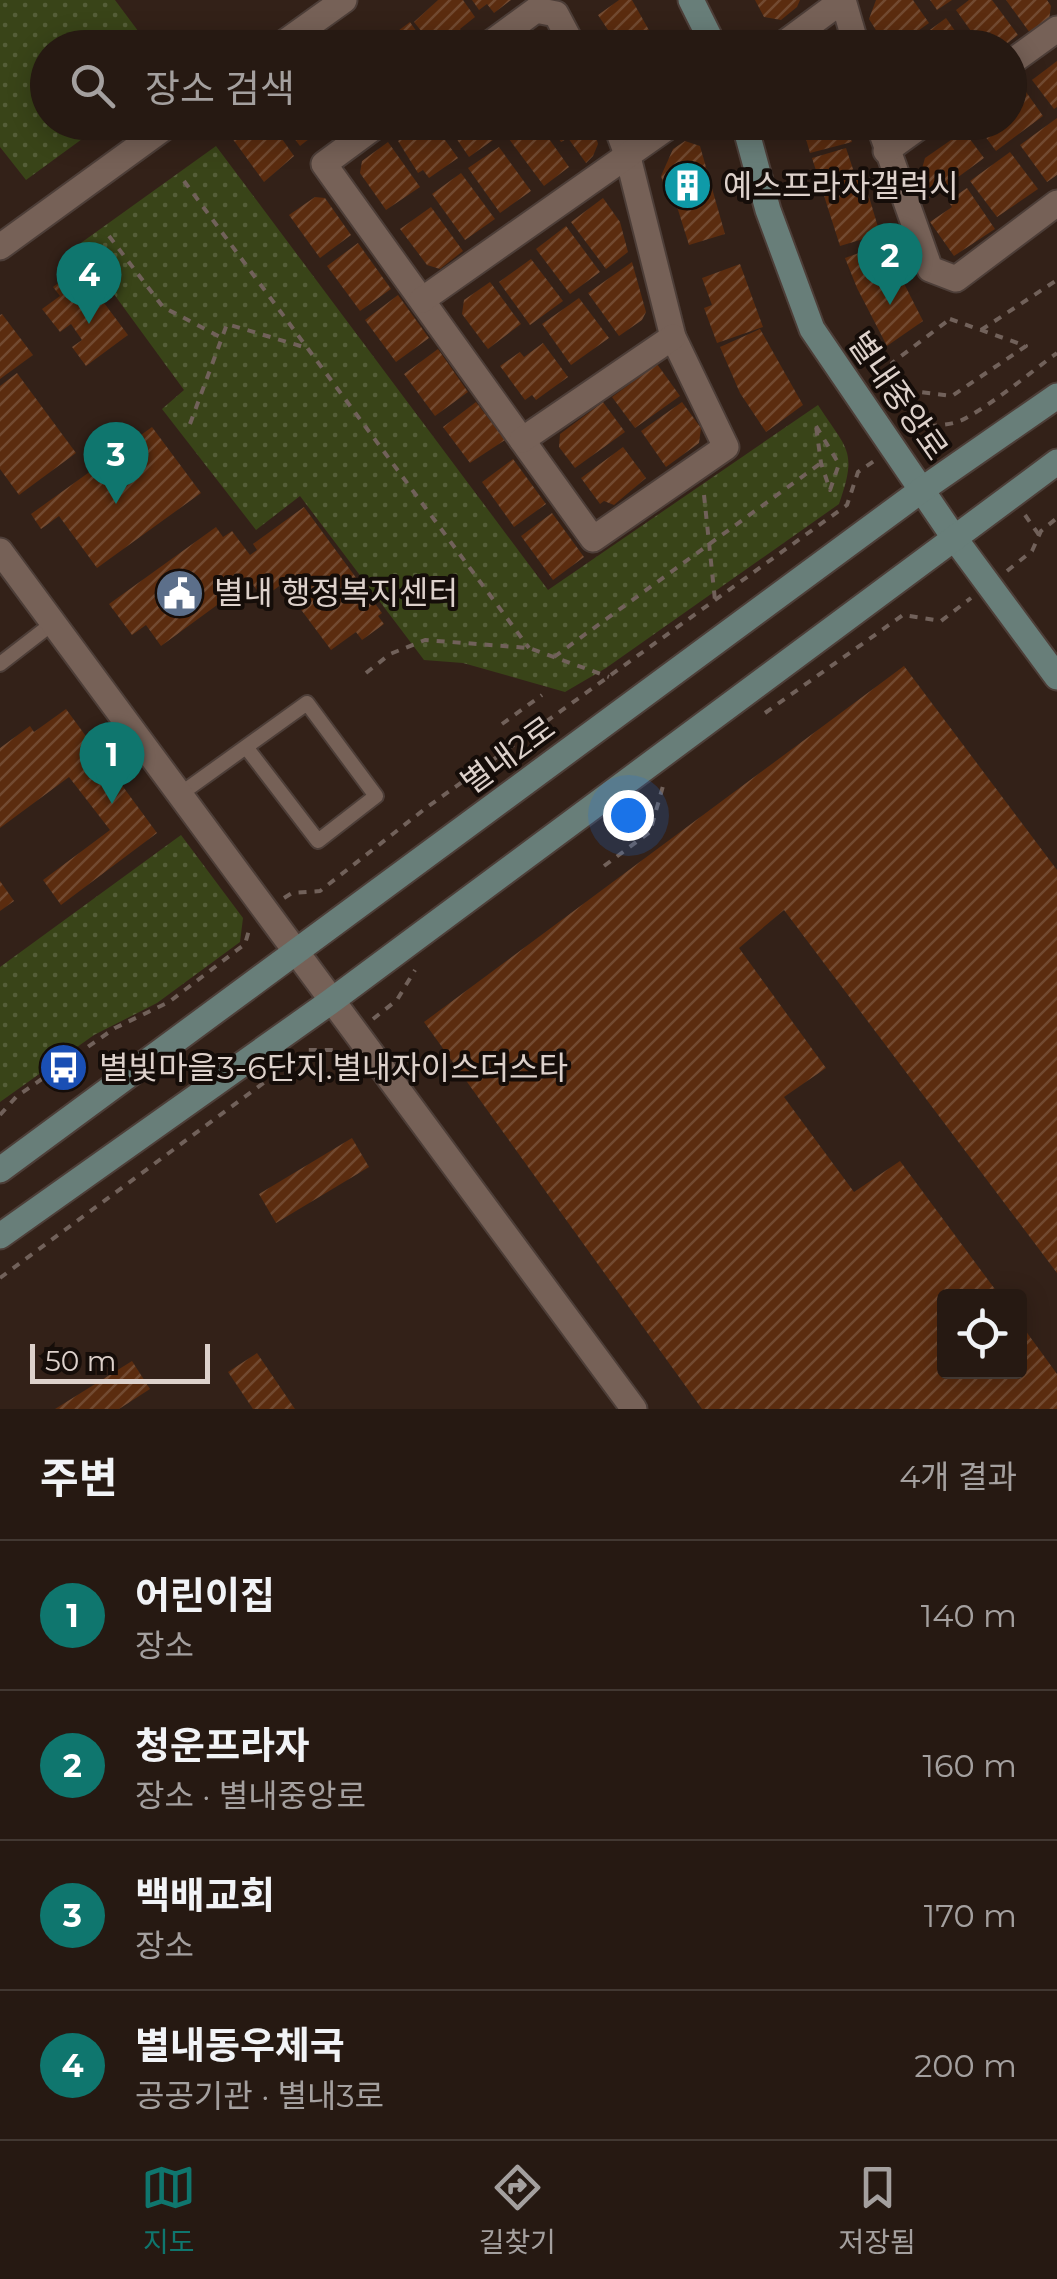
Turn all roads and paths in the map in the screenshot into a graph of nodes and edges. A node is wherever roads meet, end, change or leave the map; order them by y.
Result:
1 (344, 0) edge
2 (691, 0) edge
3 (1057, 29) edge
4 (302, 30) edge
5 (509, 30) edge
6 (564, 30) edge
7 (706, 30) edge
8 (802, 30) edge
9 (852, 30) edge
10 (1027, 51) edge
11 (147, 140) edge
12 (357, 140) edge
13 (622, 140) edge
14 (651, 140) edge
15 (749, 140) edge
16 (883, 140) edge
17 (901, 140) edge
18 (886, 151) junction
19 (628, 157) junction
20 (184, 181) dead end
21 (1057, 203) edge
22 (108, 236) dead end
23 (0, 247) edge
24 (1057, 280) edge
25 (422, 300) junction
26 (981, 330) junction
27 (673, 337) junction
28 (222, 338) junction
29 (307, 348) junction
30 (1057, 353) edge
31 (1057, 396) edge
32 (190, 424) dead end
33 (918, 428) dead end
34 (522, 440) junction
35 (1057, 462) edge
36 (821, 464) junction
37 (700, 465) junction
38 (870, 465) dead end
39 (924, 489) junction
40 (1057, 518) edge
41 (955, 538) junction
42 (710, 543) junction
43 (0, 551) edge
44 (1032, 552) dead end
45 (889, 587) junction
46 (716, 602) junction
47 (907, 616) junction
48 (941, 621) dead end
49 (53, 624) junction
50 (529, 648) junction
51 (554, 657) junction
52 (0, 664) edge
53 (366, 673) dead end
54 (1057, 677) edge
55 (609, 678) junction
56 (542, 695) dead end
57 (761, 715) dead end
58 (502, 724) dead end
59 (246, 747) junction
60 (675, 776) dead end
61 (663, 786) junction
62 (179, 795) junction
63 (648, 797) dead end
64 (604, 866) dead end
65 (292, 893) dead end
66 (251, 919) dead end
67 (294, 953) junction
68 (419, 964) dead end
69 (397, 1000) dead end
70 (330, 1002) junction
71 (334, 1050) dead end
72 (0, 1115) edge
73 (5, 1166) edge
74 (2, 1234) edge
75 (0, 1278) edge
76 (634, 1409) edge

1 - 4 street
2 - 7 street
3 - 10 street
5 - 6 street
8 - 9 street
11 - 23 street
12 - 25 street
13 - 19 street
14 - 19 street
15 - 39 street, 별내중앙로
16 - 18 street
17 - 18 street
18 - 21 street
19 - 25 street
19 - 27 street
20 - 29 path
22 - 28 path
24 - 26 path
25 - 34 street
26 - 26 path
27 - 34 street
27 - 37 street
28 - 29 path
28 - 32 path
29 - 50 path
30 - 33 path
31 - 39 street, 별내2로
34 - 37 street
35 - 41 street
36 - 36 path
36 - 42 path
37 - 42 path
38 - 46 path
39 - 41 street, 별내중앙로
39 - 67 street, 별내2로
40 - 44 path
41 - 45 street
41 - 54 street, 별내중앙로
42 - 46 path
42 - 51 path
43 - 49 street
45 - 47 path
45 - 70 street
46 - 55 path
47 - 48 path
47 - 57 path
49 - 52 lane
49 - 62 street
50 - 51 path
50 - 53 path
51 - 55 path
55 - 65 path
56 - 58 path
59 - 59 lane
59 - 62 lane
60 - 61 path
61 - 63 path
61 - 64 path
62 - 67 street
66 - 72 path
67 - 70 street
67 - 73 street, 별내2로
68 - 69 path
70 - 74 street
70 - 76 street
71 - 75 path

